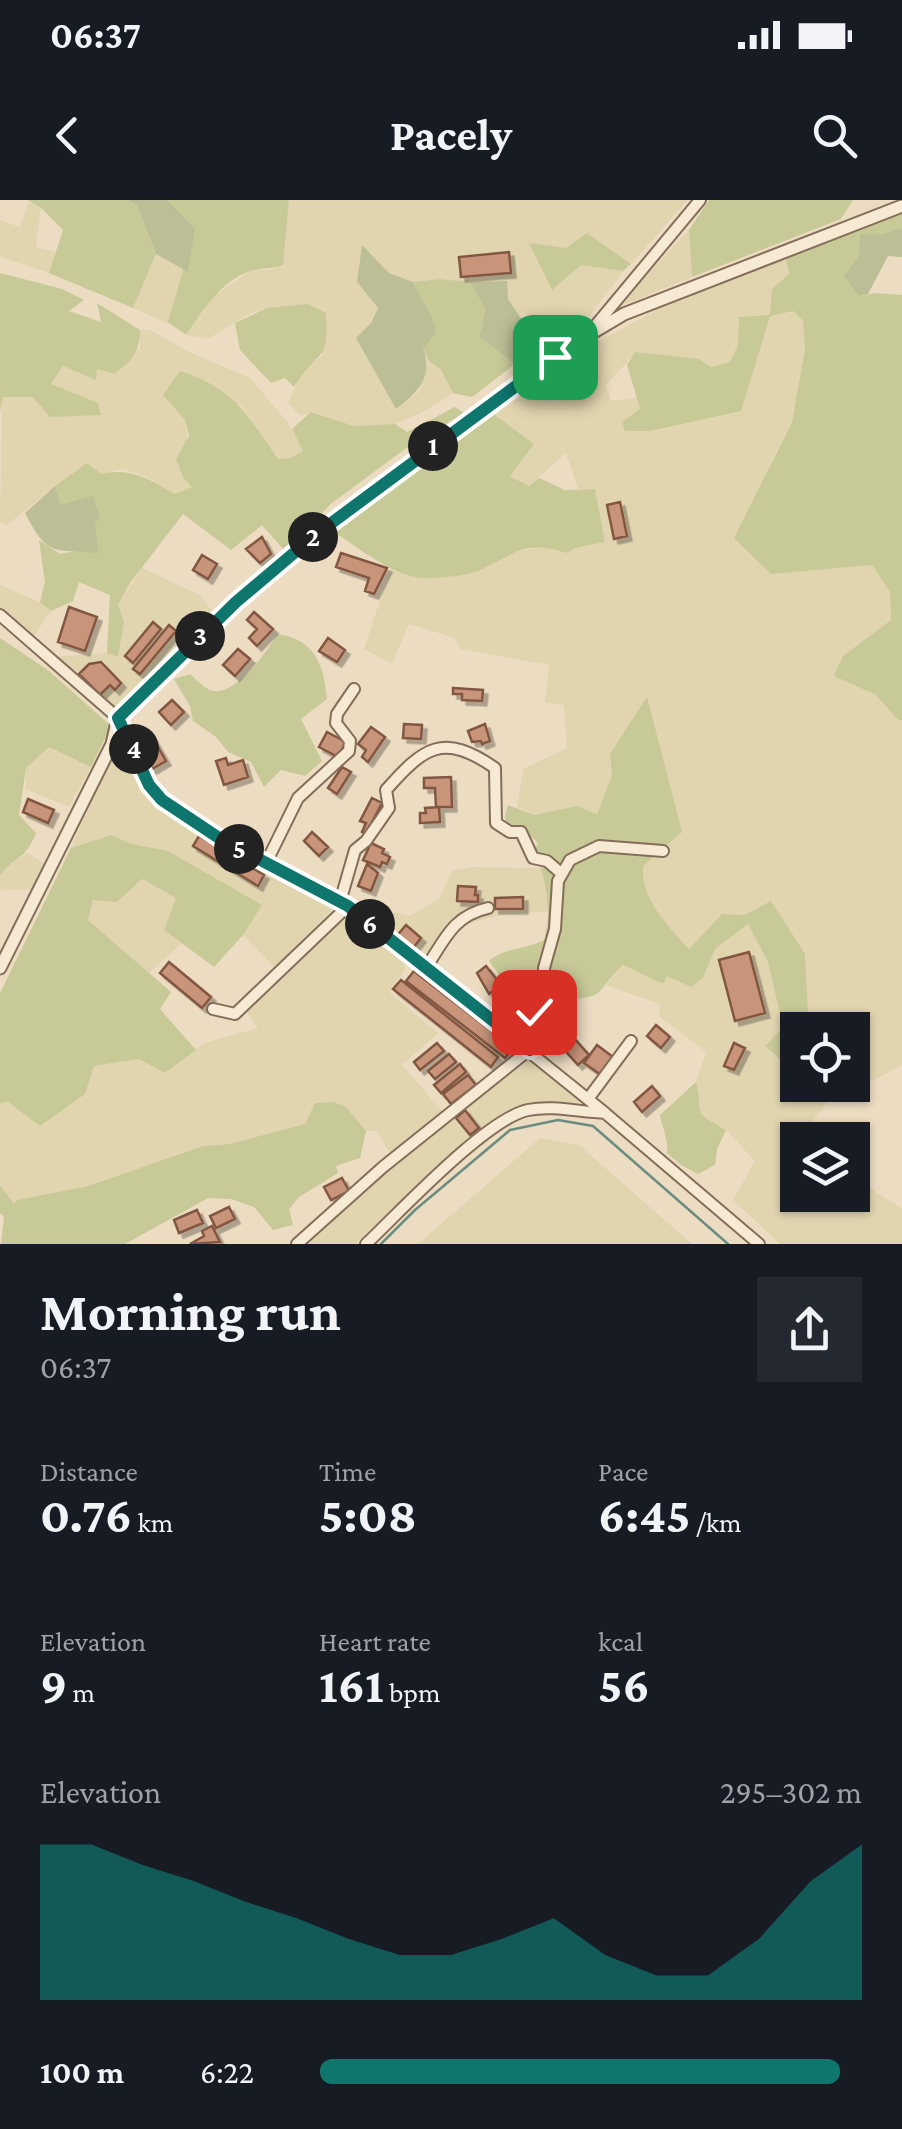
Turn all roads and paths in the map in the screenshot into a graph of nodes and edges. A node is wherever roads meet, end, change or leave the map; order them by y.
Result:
1 (700, 200) edge
2 (902, 206) edge
3 (587, 336) junction
4 (0, 615) edge
5 (354, 688) dead end
6 (118, 718) junction
7 (663, 851) dead end
8 (266, 864) junction
9 (562, 874) junction
10 (344, 904) junction
11 (488, 908) dead end
12 (0, 968) edge
13 (426, 968) junction
14 (213, 1009) dead end
15 (632, 1040) dead end
16 (530, 1050) junction
17 (588, 1099) junction
18 (605, 1113) junction
19 (297, 1244) edge
20 (366, 1244) edge
21 (758, 1244) edge

1 - 3 street
2 - 3 street
3 - 6 street
4 - 6 street
5 - 8 street
6 - 8 street
6 - 12 street
7 - 9 street
8 - 10 street
9 - 10 street
9 - 16 street
10 - 13 street
10 - 14 street
11 - 13 street
13 - 16 street
15 - 17 street
16 - 17 street
16 - 19 street
17 - 18 street
18 - 20 street
18 - 21 street

